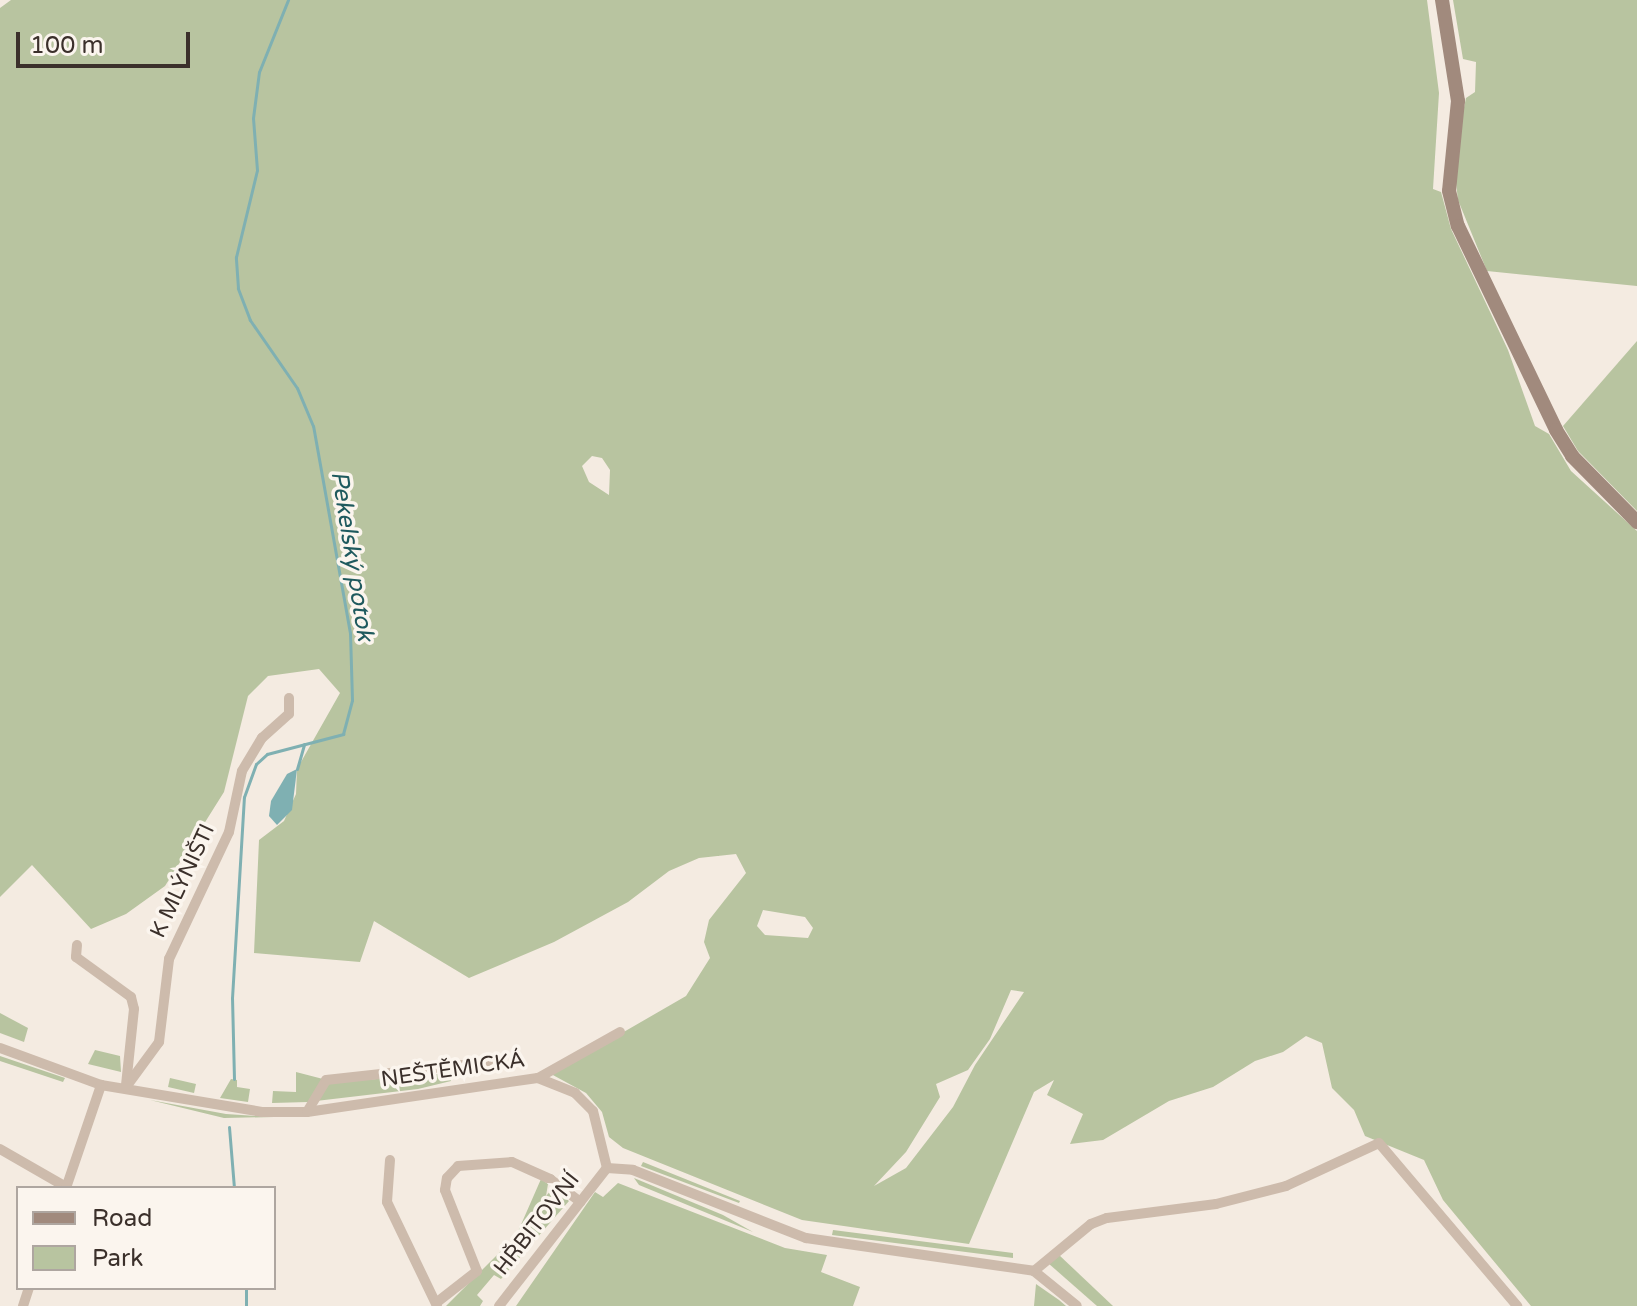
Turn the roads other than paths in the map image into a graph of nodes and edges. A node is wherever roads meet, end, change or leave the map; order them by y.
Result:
1 (1442, 0) edge
2 (1637, 522) edge
3 (289, 698) dead end
4 (77, 945) dead end
5 (620, 1032) dead end
6 (0, 1048) edge
7 (488, 1062) dead end
8 (538, 1078) junction
9 (101, 1085) junction
10 (126, 1087) junction
11 (307, 1112) junction
12 (0, 1149) edge
13 (390, 1160) dead end
14 (607, 1168) junction
15 (64, 1186) edge
16 (66, 1186) edge
17 (580, 1202) junction
18 (1034, 1271) junction
19 (436, 1305) edge
20 (499, 1306) edge
21 (1077, 1306) edge
22 (1517, 1306) edge

1 - 2 street
3 - 10 street, K MLÝNIŠTI
4 - 10 street
5 - 8 street
6 - 9 street, NEŠTĚMICKÁ
7 - 11 street
8 - 11 street, NEŠTĚMICKÁ
8 - 14 street, NEŠTĚMICKÁ
9 - 10 street, NEŠTĚMICKÁ
9 - 16 street
10 - 11 street, NEŠTĚMICKÁ
12 - 15 street
13 - 19 street
14 - 17 street, HŘBITOVNÍ
14 - 18 street
17 - 19 street
17 - 20 street, HŘBITOVNÍ
18 - 21 street
18 - 22 street

